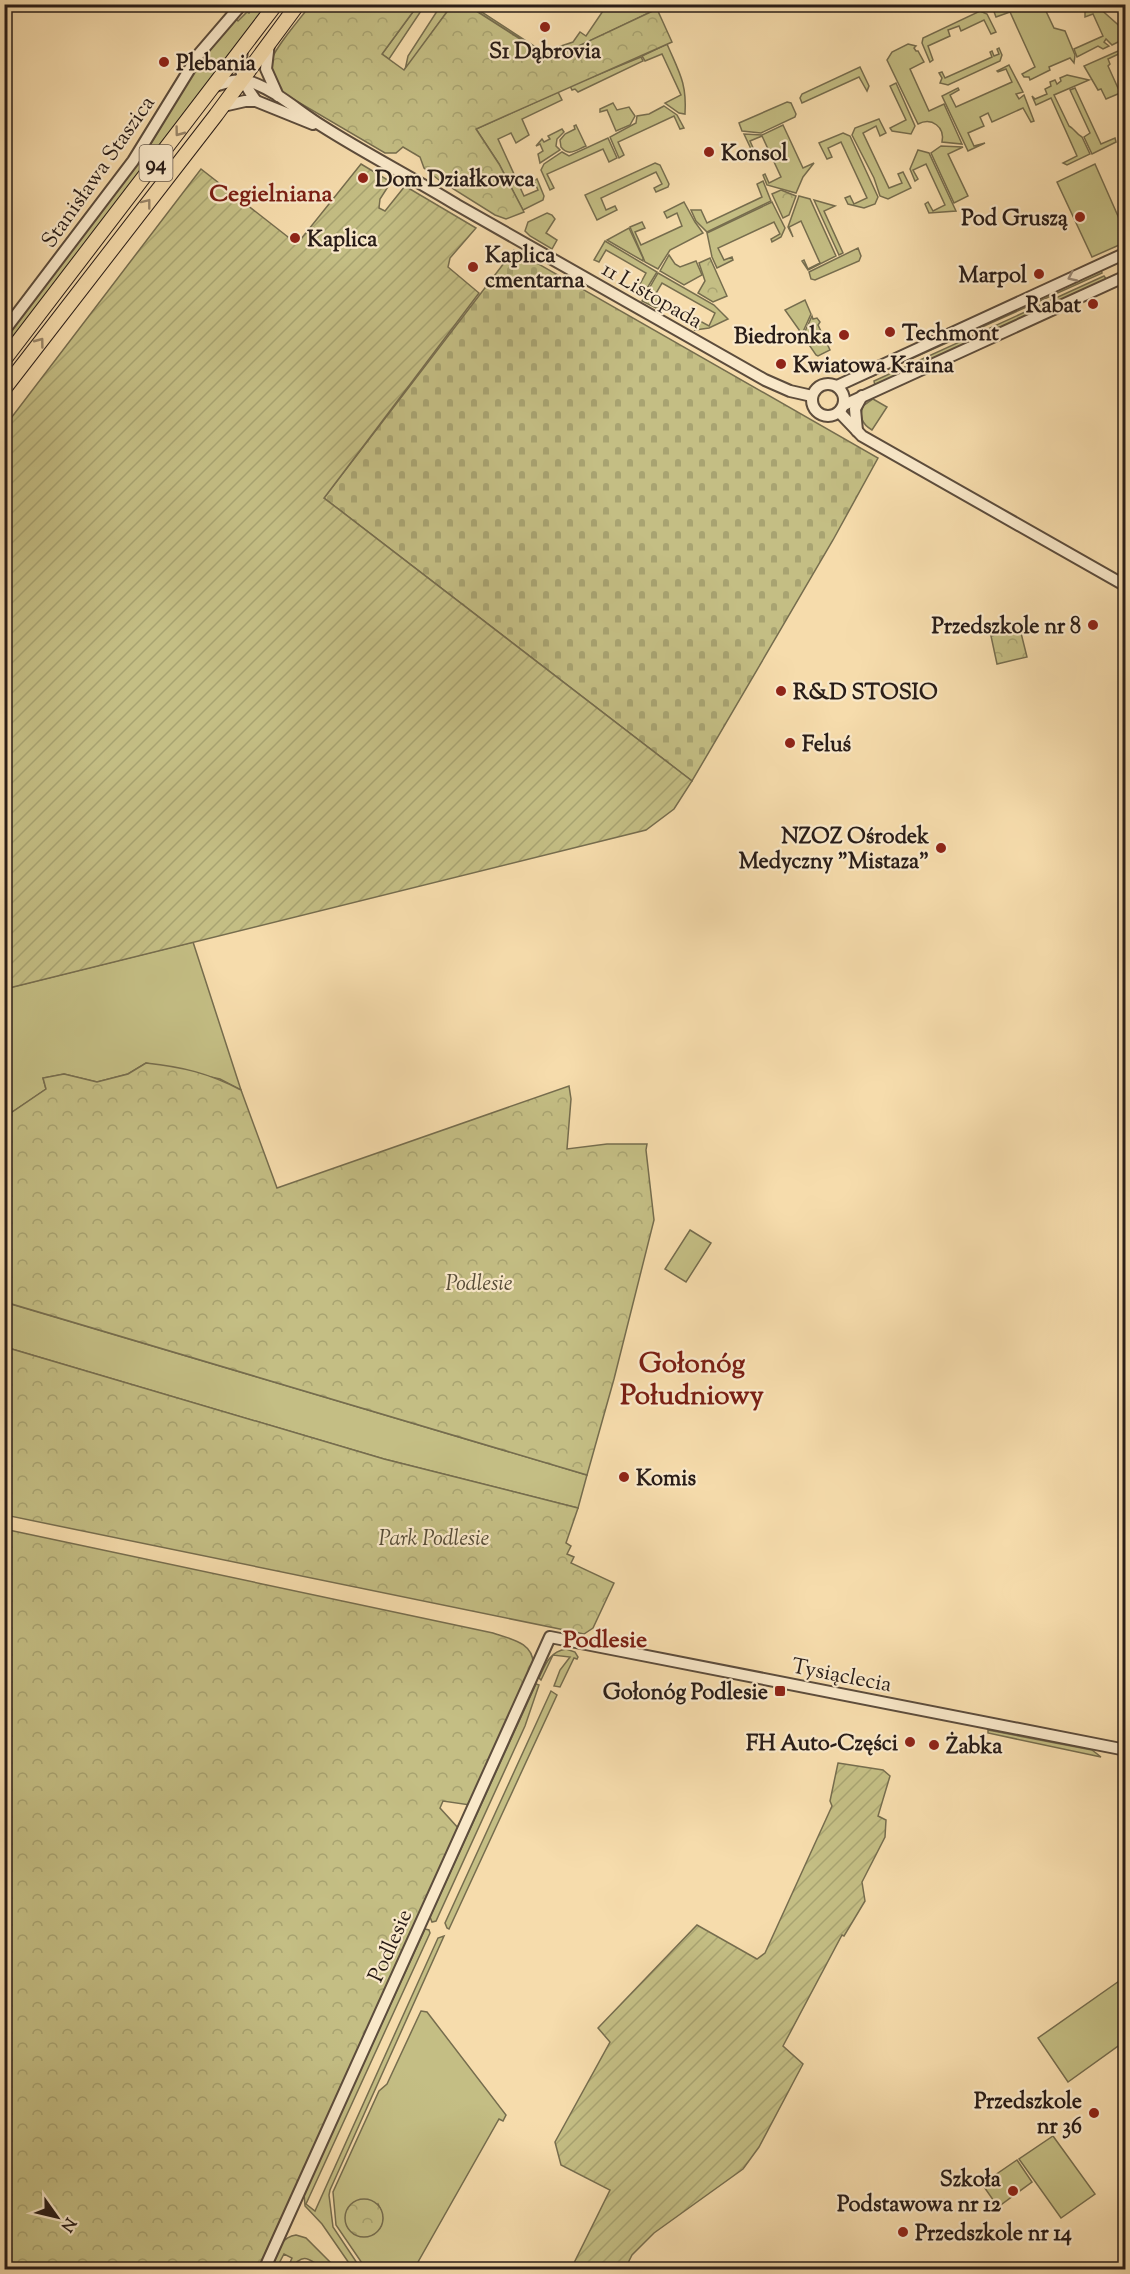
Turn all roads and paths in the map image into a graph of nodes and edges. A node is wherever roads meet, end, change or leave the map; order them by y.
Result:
1 (242, 4) edge
2 (276, 4) edge
3 (298, 4) edge
4 (269, 43) junction
5 (242, 48) junction
6 (242, 80) junction
7 (215, 86) junction
8 (278, 97) junction
9 (256, 101) junction
10 (223, 106) junction
11 (323, 127) junction
12 (1125, 253) edge
13 (1125, 276) edge
14 (4, 331) edge
15 (4, 360) edge
16 (837, 386) junction
17 (4, 389) edge
18 (812, 396) junction
19 (862, 396) junction
20 (842, 409) junction
21 (857, 432) junction
22 (1125, 585) edge
23 (550, 1637) joint
24 (1125, 1750) edge
25 (264, 2270) edge

1 - 14 street, Stanisława Staszica
2 - 5 main road, 94
3 - 4 main road, 94
4 - 6 main road, 94
4 - 8 street
5 - 6 street
5 - 7 main road, 94
6 - 7 street
6 - 8 street, 11 Listopada
6 - 9 street
6 - 10 main road, 94
7 -> 15 main road, 94
8 - 11 street, 11 Listopada
9 - 10 street
9 - 11 street, 11 Listopada
17 -> 10 main road, 94
11 - 18 street, 11 Listopada
12 -> 16 street
13 - 19 street
16 - 18 street
16 - 20 street
18 - 20 street
19 - 20 street
19 - 21 street
20 - 21 street
21 - 22 street
23 - 24 street, Tysiąclecia
23 - 25 street, Podlesie

